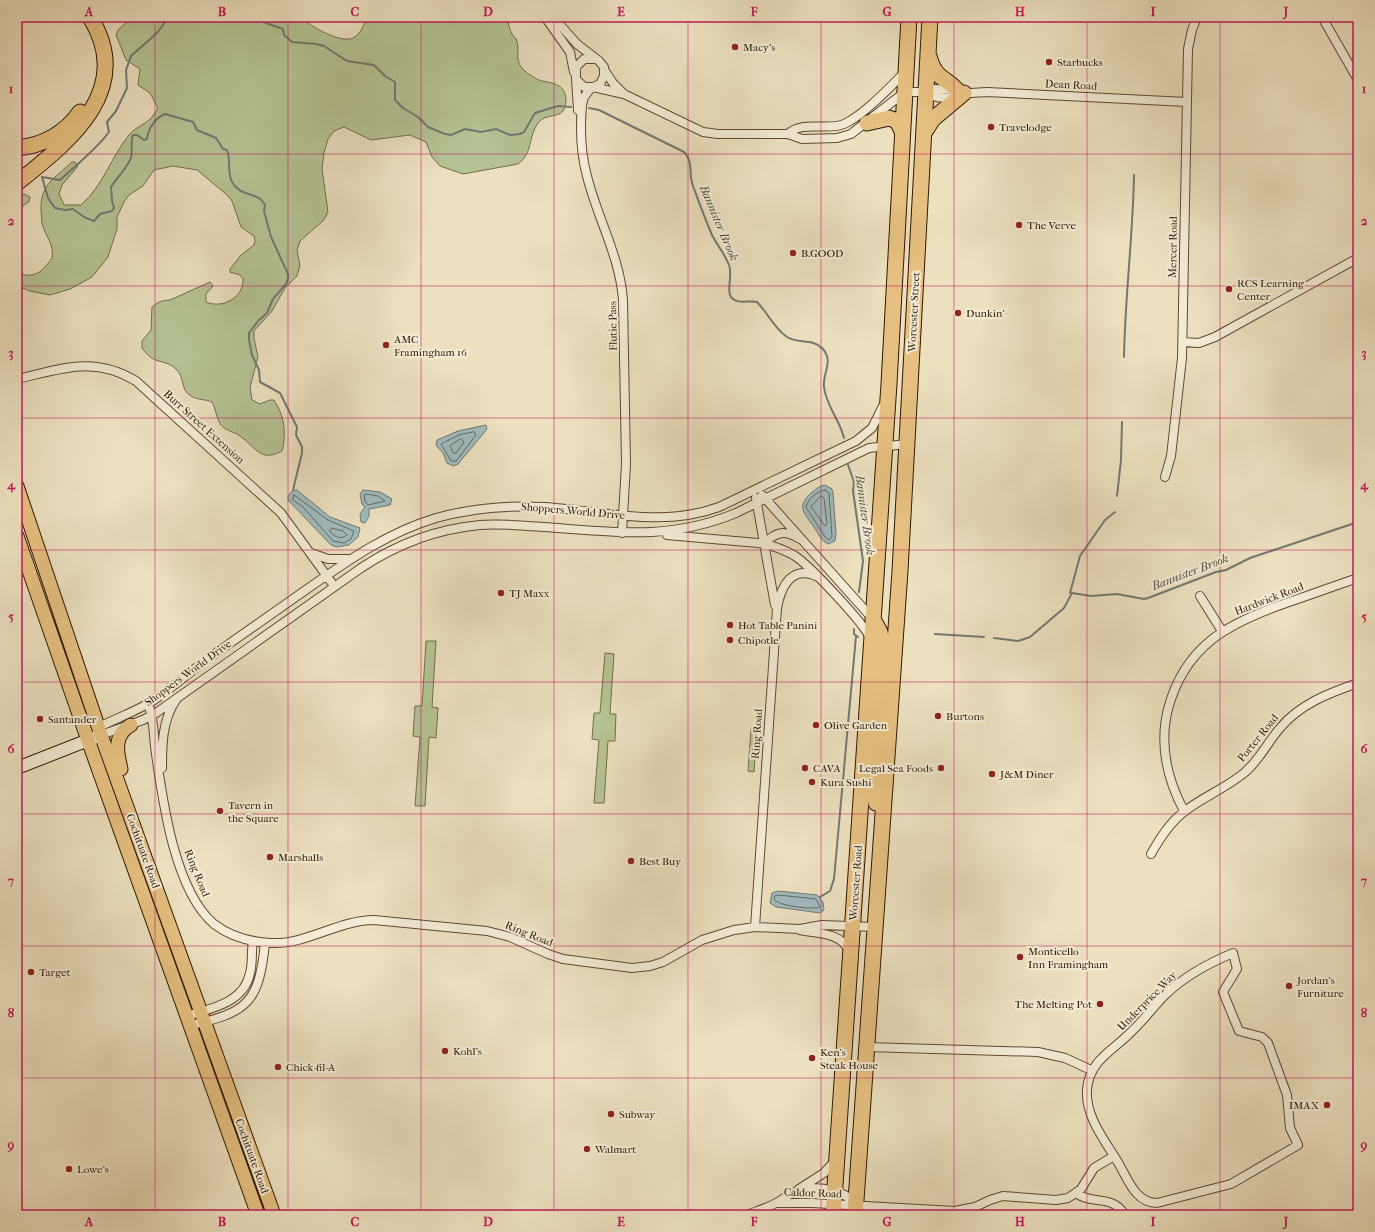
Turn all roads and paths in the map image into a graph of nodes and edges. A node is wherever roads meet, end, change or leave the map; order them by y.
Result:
1 (78, 17) edge
2 (90, 17) edge
3 (545, 17) edge
4 (553, 17) edge
5 (909, 17) edge
6 (930, 17) edge
7 (1197, 17) edge
8 (1322, 17) edge
9 (928, 50) junction
10 (595, 59) junction
11 (605, 71) junction
12 (906, 72) junction
13 (575, 76) junction
14 (1358, 80) edge
15 (592, 88) junction
16 (905, 92) junction
17 (926, 92) junction
18 (624, 94) junction
19 (960, 94) junction
20 (1187, 102) junction
21 (866, 123) junction
22 (582, 126) junction
23 (902, 131) junction
24 (788, 134) junction
25 (923, 134) junction
26 (17, 148) edge
27 (17, 183) edge
28 (1358, 258) edge
29 (1183, 342) junction
30 (17, 374) edge
31 (39, 374) junction
32 (17, 379) edge
33 (889, 384) junction
34 (907, 444) junction
35 (885, 446) junction
36 (1164, 478) dead end
37 (17, 486) edge
38 (755, 490) junction
39 (765, 499) junction
40 (756, 503) junction
41 (624, 516) junction
42 (622, 533) junction
43 (644, 533) junction
44 (17, 536) edge
45 (806, 543) junction
46 (764, 544) junction
47 (877, 550) joint
48 (311, 553) junction
49 (349, 559) junction
50 (326, 575) junction
51 (818, 577) junction
52 (1358, 578) edge
53 (334, 586) junction
54 (1200, 596) dead end
55 (898, 607) joint
56 (776, 614) junction
57 (872, 618) junction
58 (1222, 631) junction
59 (871, 649) junction
60 (1358, 683) edge
61 (180, 696) junction
62 (148, 704) junction
63 (152, 715) junction
64 (131, 725) junction
65 (100, 731) junction
66 (88, 740) junction
67 (17, 768) edge
68 (162, 783) junction
69 (1184, 811) junction
70 (136, 831) junction
71 (881, 844) junction
72 (1151, 854) dead end
73 (854, 926) junction
74 (755, 927) junction
75 (875, 927) junction
76 (800, 930) junction
77 (253, 941) junction
78 (265, 943) junction
79 (851, 961) junction
80 (203, 1017) junction
81 (188, 1021) junction
82 (867, 1047) junction
83 (1091, 1070) junction
84 (838, 1155) junction
85 (1114, 1156) junction
86 (795, 1191) junction
87 (1077, 1194) junction
88 (777, 1203) junction
89 (834, 1203) edge
90 (856, 1211) edge
91 (258, 1215) edge
92 (274, 1215) edge
93 (747, 1215) edge
94 (1125, 1215) edge

1 - 26 highway
2 - 27 highway
3 - 13 street, Flutie Pass
4 - 10 street
5 - 12 highway, Worcester Street
6 - 9 highway, Worcester Street
7 - 20 street, Mercer Road
8 - 14 street
9 - 17 highway, Worcester Street
9 - 19 highway
10 - 11 street
10 - 13 street
11 - 15 street
11 - 18 street
12 - 16 highway, Worcester Street
12 - 24 street
13 - 15 street
13 - 22 street, Flutie Pass
15 - 18 street
15 - 22 street, Flutie Pass
16 - 17 street, Dean Road
16 - 21 street
16 - 23 highway, Worcester Street
17 - 19 street, Dean Road
17 - 25 highway, Worcester Street
18 - 24 street
19 - 20 street, Dean Road
19 - 25 highway
20 - 29 street, Mercer Road
21 - 23 highway
21 - 24 street
22 - 41 street, Flutie Pass
23 - 33 highway, Worcester Street
25 - 34 highway, Worcester Street
28 - 29 street
29 - 36 street, Mercer Road
30 - 31 street
31 - 32 street, Burr Street Extension
31 - 48 street, Burr Street Extension
33 - 35 highway, Worcester Street
33 - 38 street, Shoppers World Drive
34 - 35 street, Shoppers World Drive
34 - 55 highway, Worcester Street
35 - 39 street, Shoppers World Drive
35 - 47 highway, Worcester Street
37 - 65 main road, Cochituate Road
38 - 39 street
38 - 40 street, Ring Road
38 - 41 street, Shoppers World Drive
39 - 40 street, Shoppers World Drive
39 - 45 street
40 - 43 street, Shoppers World Drive
40 - 46 street, Ring Road
41 - 42 street, Flutie Pass
41 - 49 street, Shoppers World Drive
42 - 43 street, Shoppers World Drive
42 - 53 street, Shoppers World Drive
43 - 46 street, Shoppers World Drive
44 - 66 main road, Cochituate Road
45 - 46 street
45 - 57 street
46 - 51 street, Shoppers World Drive
46 - 56 street, Ring Road
47 - 57 highway, Worcester Road
48 - 49 street
48 - 50 street, Burr Street Extension
49 - 50 street, Shoppers World Drive
50 - 53 street, Burr Street Extension
50 - 62 street, Shoppers World Drive
51 - 56 street, Ring Road
51 - 59 street, Shoppers World Drive
52 - 58 street, Hardwick Road
53 - 61 street, Shoppers World Drive
54 - 58 street
55 - 71 highway, Worcester Road
56 - 74 street, Ring Road
57 - 59 highway, Worcester Road
57 - 71 highway
58 - 69 street, Hardwick Road
59 - 73 highway, Worcester Road
60 - 69 street, Porter Road
61 - 63 street, Shoppers World Drive
61 - 68 street, Ring Road
62 - 63 street, Ring Road
62 - 65 street, Shoppers World Drive
63 - 64 street, Shoppers World Drive
63 - 68 street, Ring Road
64 - 65 street, Shoppers World Drive
64 - 70 main road
65 - 66 street, Shoppers World Drive
65 - 70 main road, Cochituate Road
66 - 67 street
66 - 81 main road, Cochituate Road
68 - 77 street, Ring Road
69 - 72 street, Porter Road
70 - 80 main road, Cochituate Road
71 - 75 highway, Worcester Road
73 - 75 street, Ring Road
73 - 76 street, Ring Road
73 - 79 highway, Worcester Road
74 - 76 street, Ring Road
74 - 78 street, Ring Road
75 - 82 highway, Worcester Road
76 - 79 street
77 - 78 street, Ring Road
77 - 80 street
78 - 80 street
79 - 84 highway, Worcester Road
80 - 81 street
80 - 81 street
80 - 92 main road, Cochituate Road
81 - 91 main road, Cochituate Road
82 - 83 street
82 - 90 highway, Worcester Road
83 - 85 street, Underprice Way
83 - 85 street, Underprice Way
84 - 86 street
84 - 89 highway, Worcester Road
85 - 87 street
86 - 88 street, Caldor Road
86 - 89 street, Caldor Road
87 - 90 street
87 - 94 street
88 - 89 street, Caldor Road
88 - 93 street, Caldor Road
89 - 90 street, Caldor Road
89 - 90 street, Caldor Road

